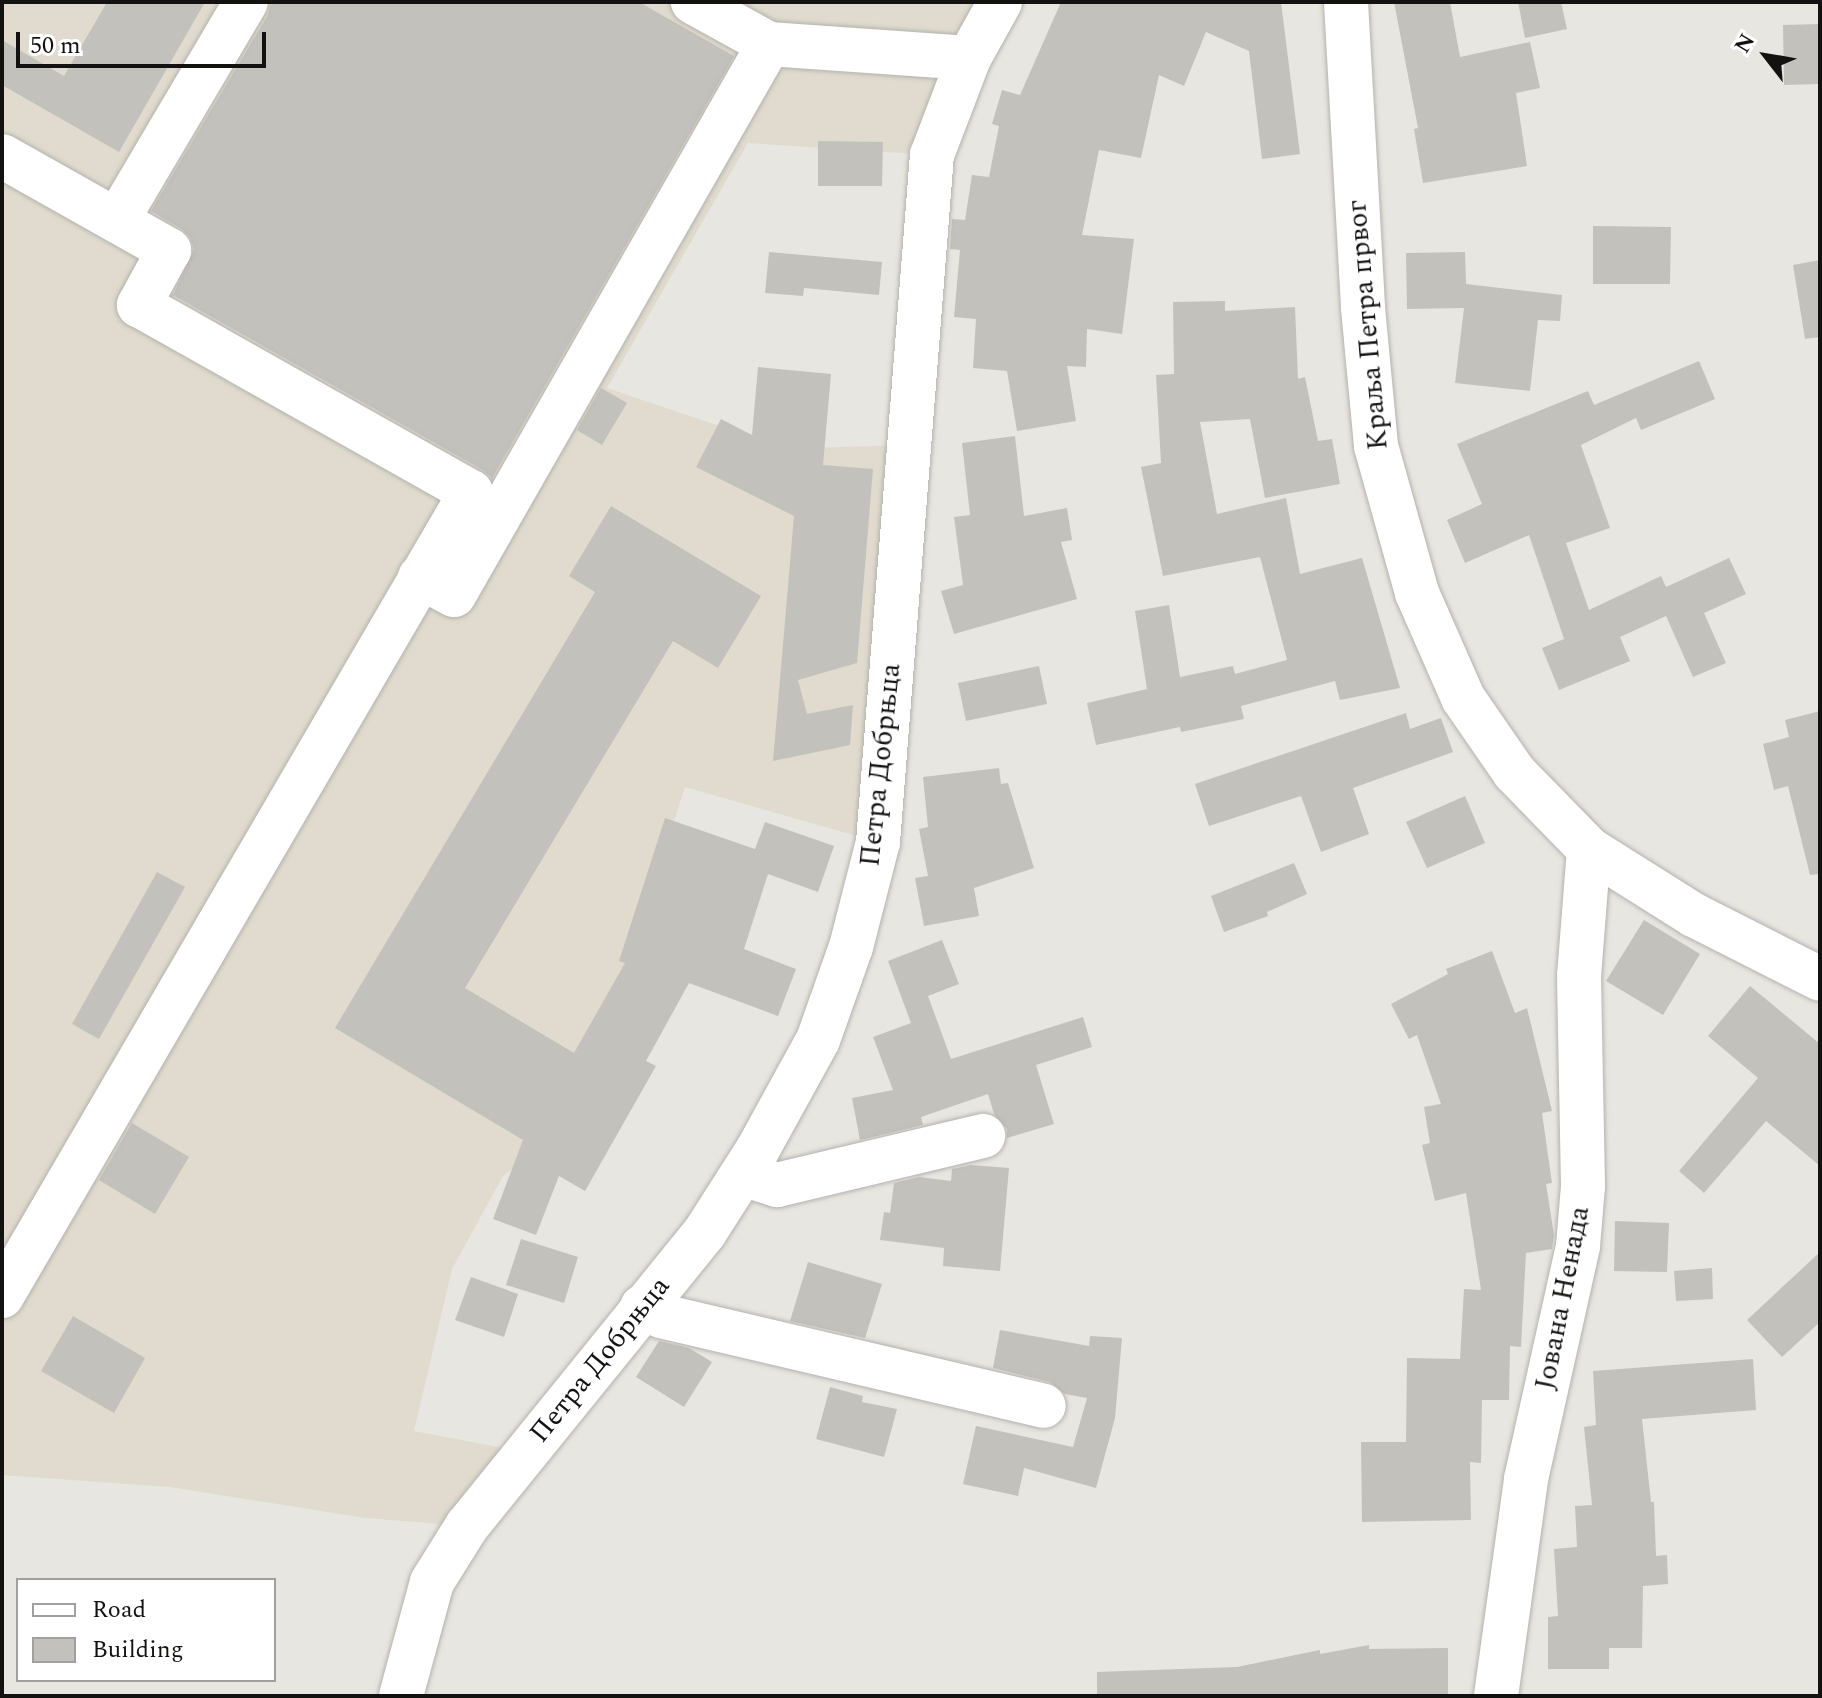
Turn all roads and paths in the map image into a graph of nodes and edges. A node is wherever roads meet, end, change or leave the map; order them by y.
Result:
1 (246, 2) edge
2 (693, 2) edge
3 (1000, 2) edge
4 (1346, 2) edge
5 (769, 44) junction
6 (969, 58) junction
7 (2, 156) edge
8 (117, 220) junction
9 (420, 577) junction
10 (1589, 849) junction
11 (1820, 979) edge
12 (983, 1136) dead end
13 (743, 1174) junction
14 (2, 1296) edge
15 (642, 1307) junction
16 (1044, 1406) dead end
17 (401, 1696) edge
18 (1496, 1696) edge

1 - 8 street
2 - 5 street
3 - 6 street, Петра Добрњца
4 - 10 street, Краља Петра првог
5 - 6 street
5 - 9 street
6 - 13 street, Петра Добрњца
7 - 8 street
8 - 9 street
9 - 14 street
10 - 11 street, Краља Петра првог
10 - 18 street, Јована Ненада
12 - 13 street
13 - 15 street, Петра Добрњца
15 - 16 street
15 - 17 street, Петра Добрњца

